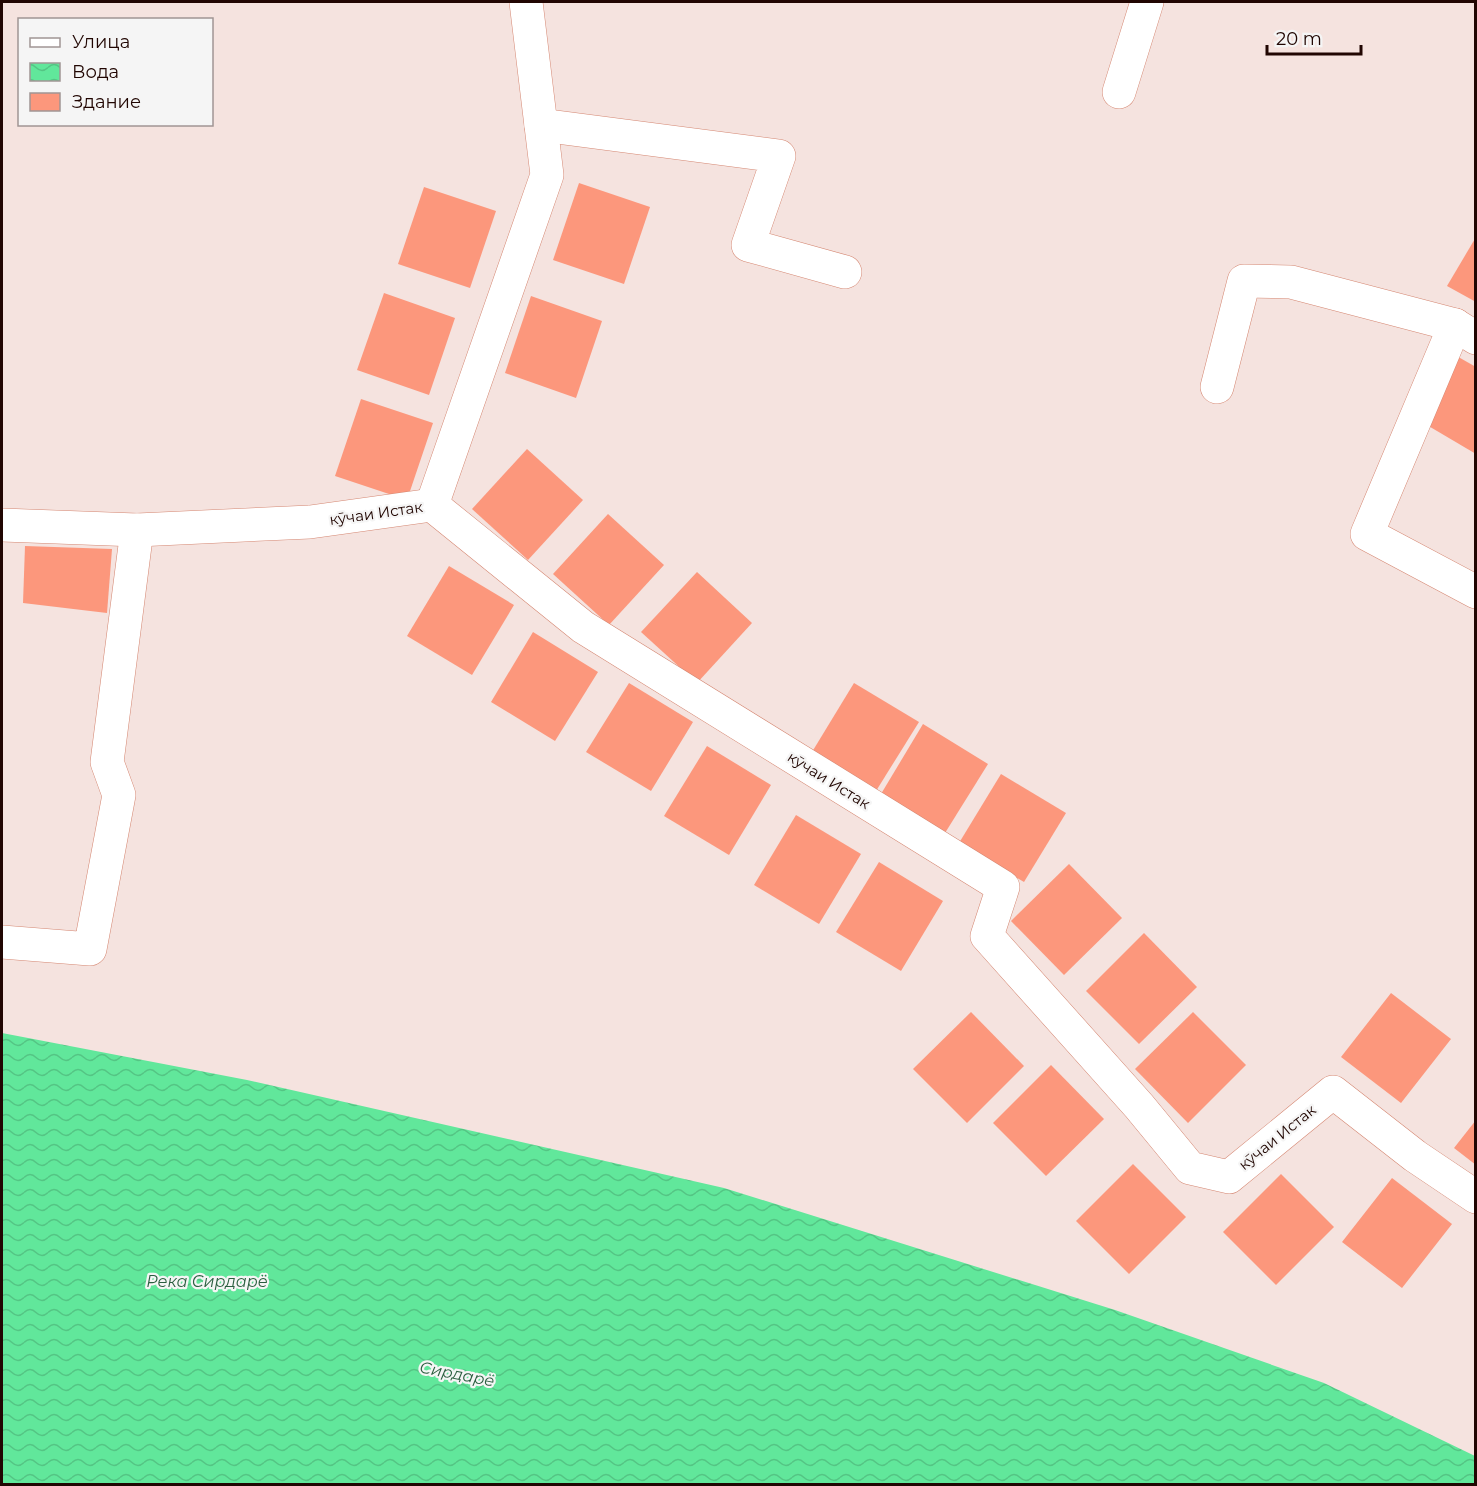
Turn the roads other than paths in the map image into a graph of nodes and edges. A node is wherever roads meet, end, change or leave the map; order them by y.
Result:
1 (526, 2) edge
2 (1147, 2) edge
3 (1119, 92) dead end
4 (541, 125) junction
5 (845, 272) dead end
6 (1465, 332) edge
7 (1217, 387) dead end
8 (432, 505) junction
9 (2, 525) edge
10 (137, 530) junction
11 (1476, 592) edge
12 (2, 942) edge
13 (1476, 1197) edge

1 - 4 street
2 - 3 street
4 - 5 street
4 - 8 street
6 - 7 street
6 - 11 street
8 - 10 street, кӯчаи Истак
8 - 13 street, кӯчаи Истак
9 - 10 street, кӯчаи Истак
10 - 12 street

